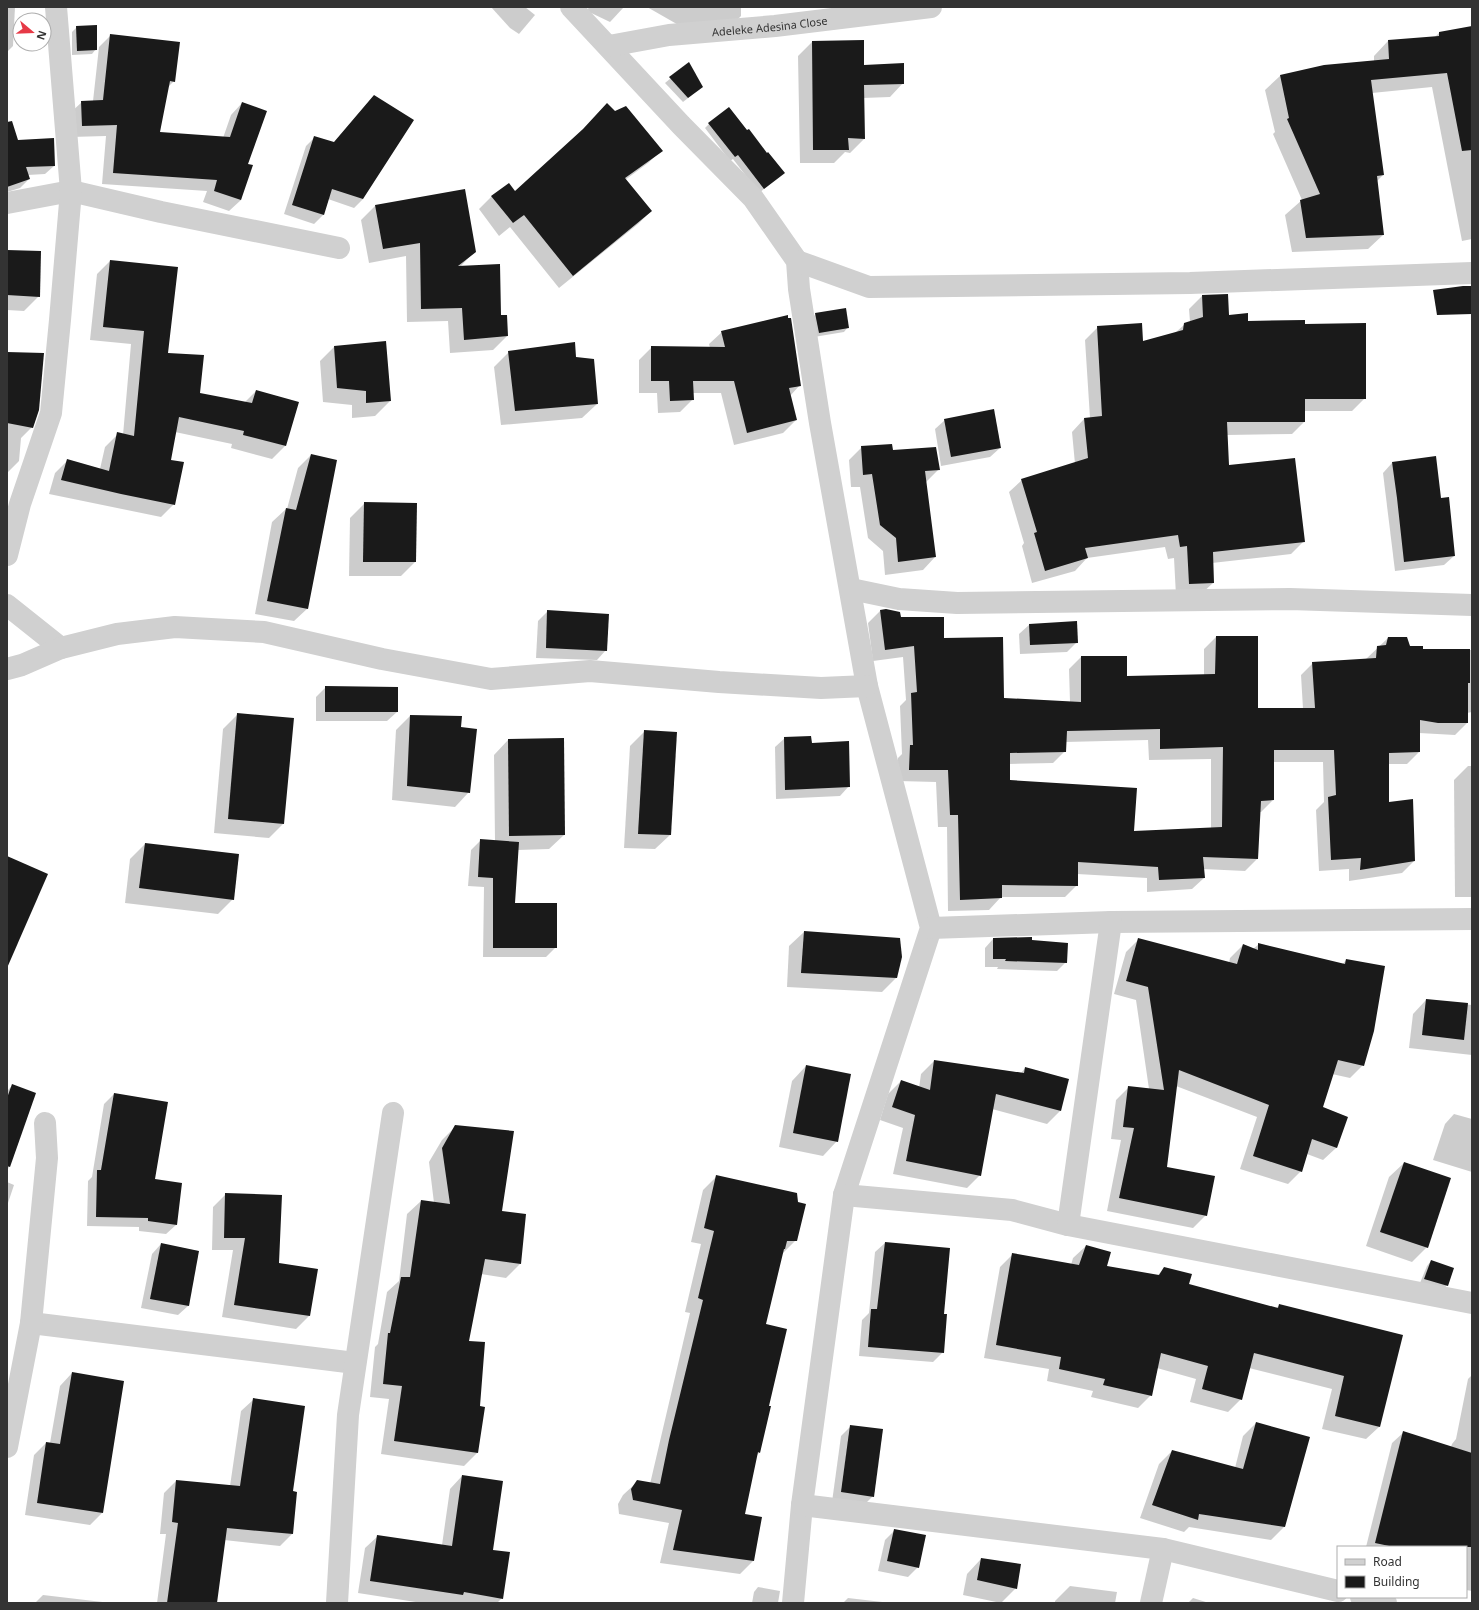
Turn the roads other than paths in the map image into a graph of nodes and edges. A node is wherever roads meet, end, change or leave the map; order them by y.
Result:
1 (56, 7) edge
2 (571, 7) edge
3 (931, 7) edge
4 (774, 16) edge
5 (609, 46) junction
6 (71, 191) junction
7 (7, 203) edge
8 (339, 248) dead end
9 (798, 261) junction
10 (1472, 273) edge
11 (13, 503) edge
12 (7, 556) edge
13 (851, 589) junction
14 (1472, 604) edge
15 (7, 605) edge
16 (61, 648) junction
17 (7, 669) edge
18 (867, 686) junction
19 (1472, 919) edge
20 (1111, 922) junction
21 (931, 928) junction
22 (393, 1113) dead end
23 (45, 1123) dead end
24 (844, 1195) junction
25 (1068, 1225) junction
26 (1472, 1303) edge
27 (31, 1323) junction
28 (355, 1363) junction
29 (7, 1448) edge
30 (802, 1505) junction
31 (1163, 1549) junction
32 (1337, 1592) edge
33 (1365, 1598) edge
34 (337, 1603) edge
35 (793, 1603) edge
36 (1151, 1603) edge
37 (1386, 1603) edge

1 - 6 street
2 - 5 street
3 - 4 street, Adeleke Adesina Close
4 - 5 street, Adeleke Adesina Close
5 - 9 street
6 - 7 street
6 - 8 street
6 - 11 street
9 - 10 street
9 - 13 street
11 - 12 street
13 - 14 street
13 - 18 street
15 - 16 street
16 - 17 street
16 - 18 street
18 - 21 street
19 - 20 street
20 - 21 street
20 - 25 street
21 - 24 street
22 - 28 street
23 - 27 street
24 - 25 street
24 - 30 street
25 - 26 street
27 - 28 street
27 - 29 street
28 - 34 street
30 - 31 street
30 - 35 street
31 - 32 street
31 - 36 street
33 - 37 street

